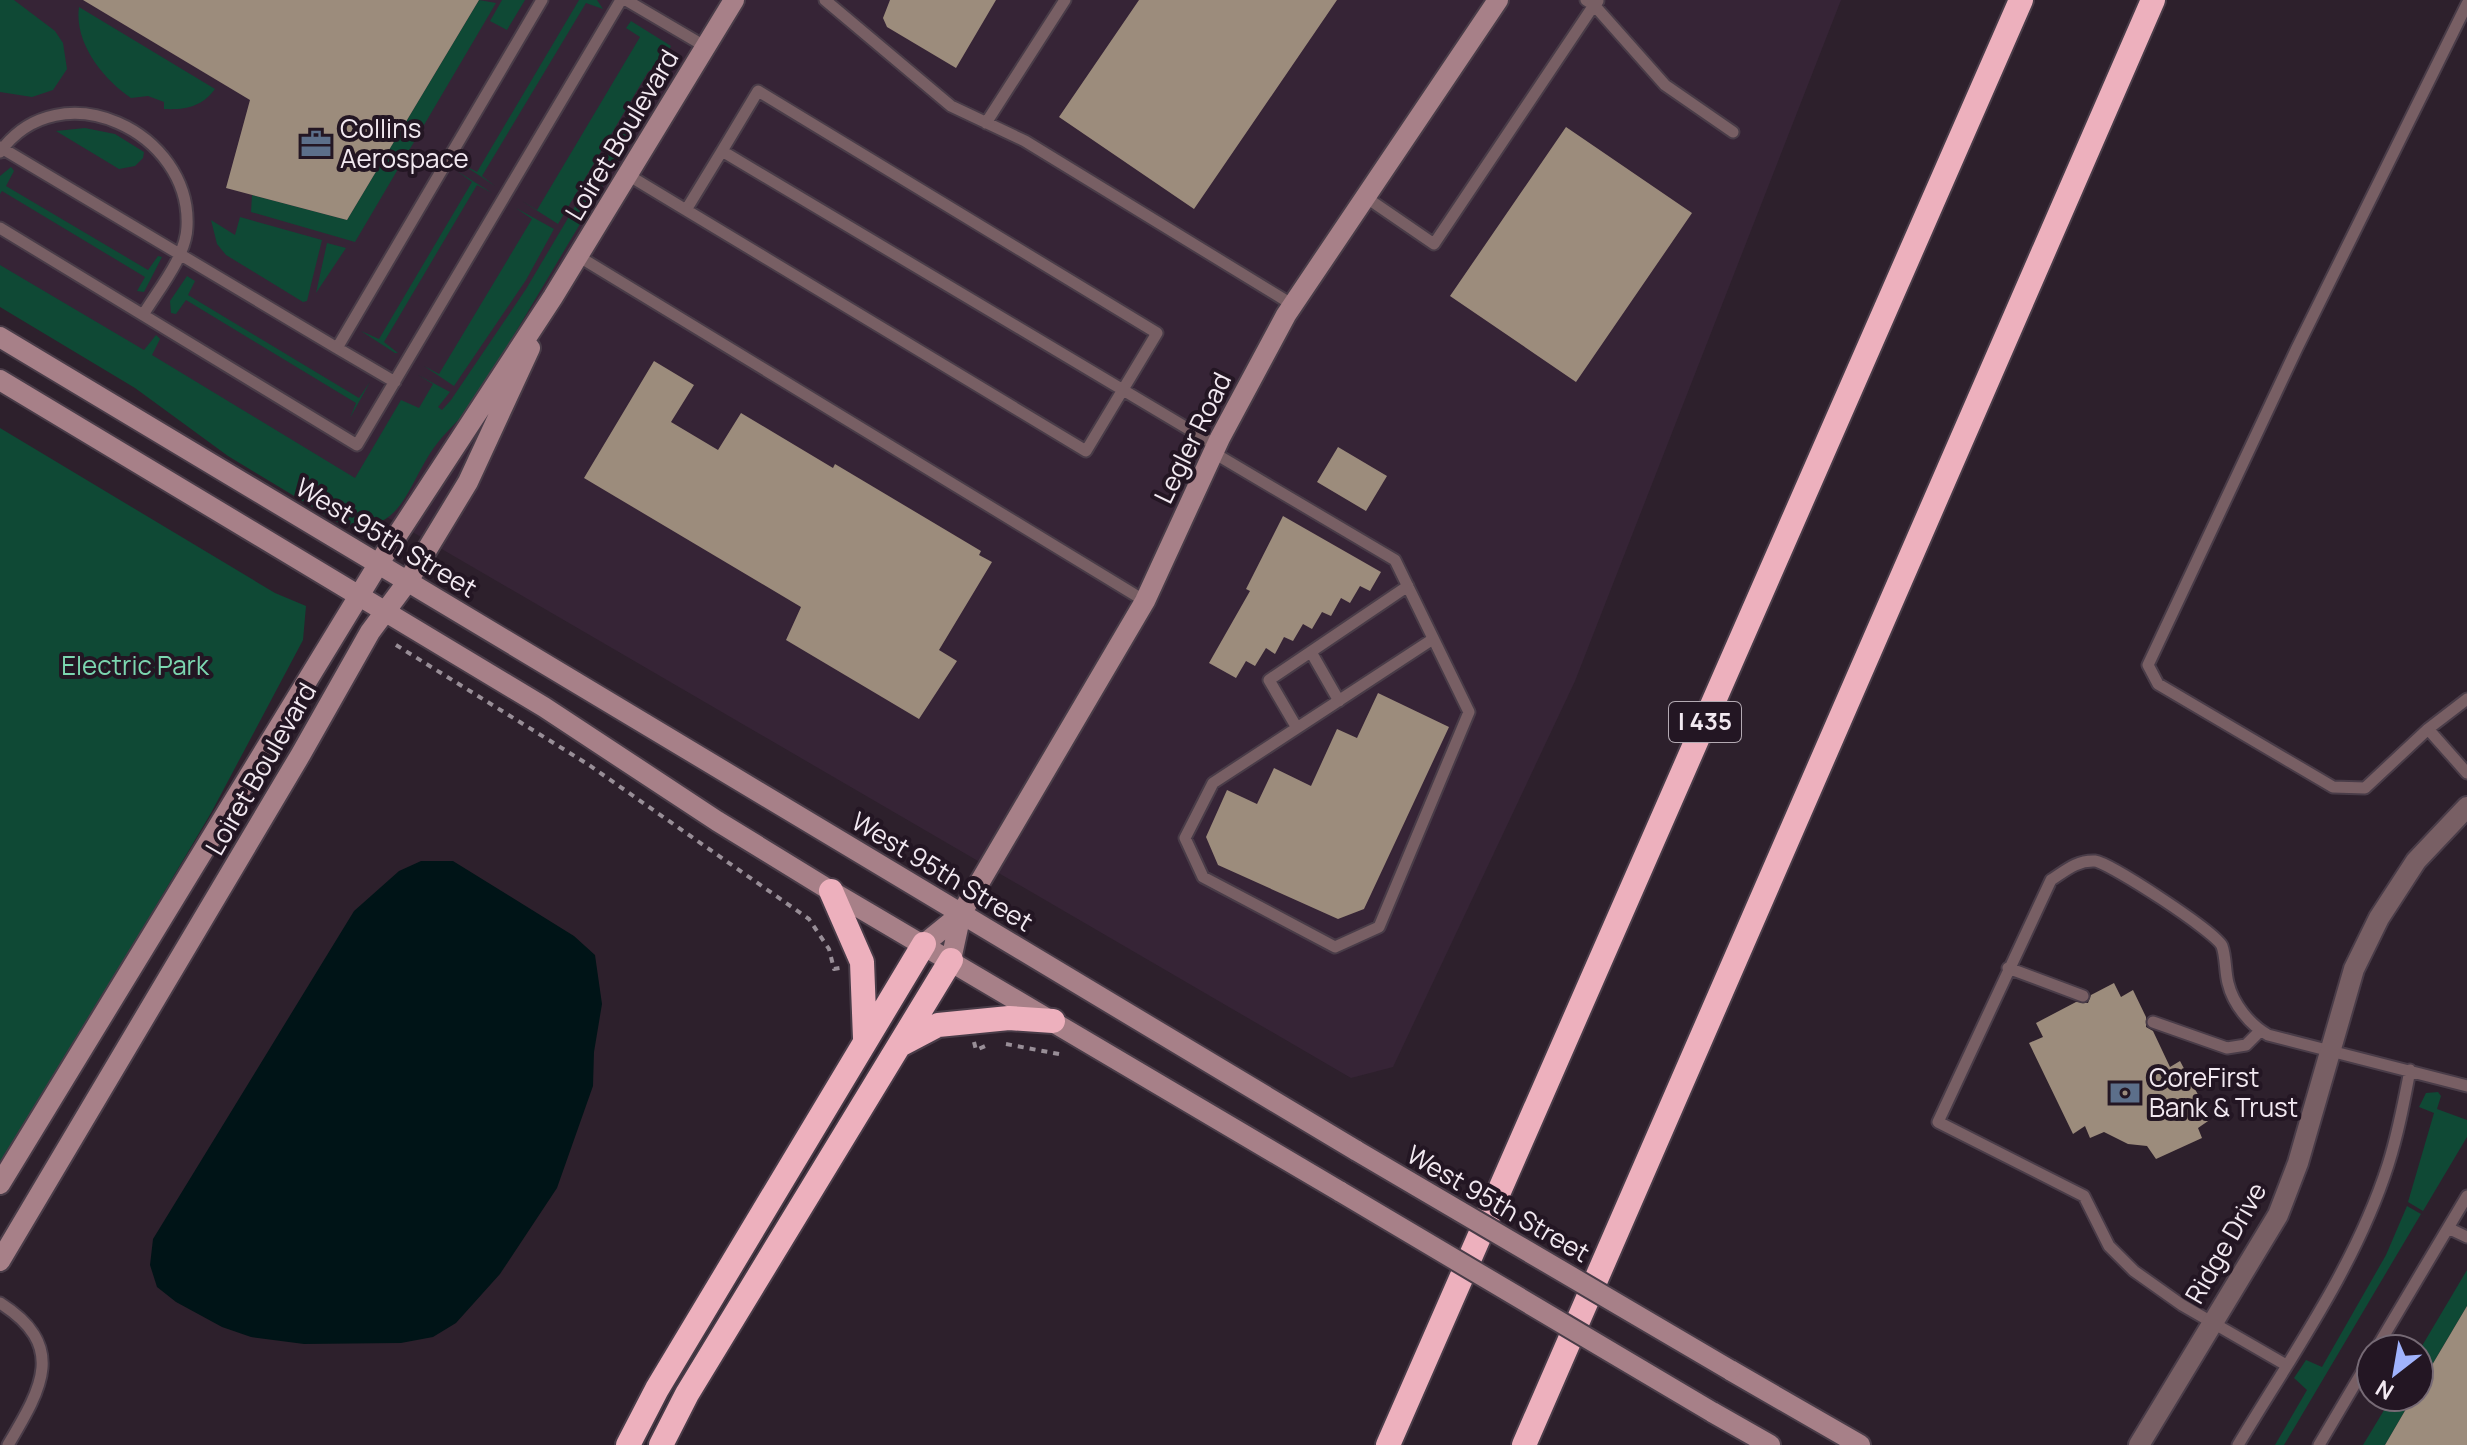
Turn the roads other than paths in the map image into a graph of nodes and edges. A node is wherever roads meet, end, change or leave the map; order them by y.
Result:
1 (542, 0) edge
2 (623, 0) edge
3 (734, 0) edge
4 (825, 0) edge
5 (1065, 0) edge
6 (1498, 0) edge
7 (2021, 0) edge
8 (2153, 0) edge
9 (1593, 2) edge
10 (2467, 4) edge
11 (706, 47) junction
12 (986, 123) junction
13 (1733, 132) dead end
14 (1, 149) edge
15 (722, 151) junction
16 (628, 175) junction
17 (1364, 195) junction
18 (686, 210) junction
19 (0, 228) edge
20 (180, 252) junction
21 (578, 256) junction
22 (553, 297) junction
23 (1293, 305) junction
24 (143, 315) junction
25 (0, 337) edge
26 (337, 348) junction
27 (0, 380) edge
28 (395, 382) junction
29 (1123, 390) junction
30 (1215, 449) junction
31 (379, 563) junction
32 (408, 581) junction
33 (1408, 586) junction
34 (359, 596) junction
35 (1145, 601) junction
36 (386, 612) junction
37 (1433, 639) junction
38 (1311, 652) junction
39 (2467, 699) edge
40 (1339, 701) junction
41 (1297, 728) junction
42 (2428, 729) junction
43 (2467, 773) edge
44 (2467, 807) edge
45 (831, 891) junction
46 (961, 914) junction
47 (924, 944) junction
48 (951, 960) junction
49 (132, 964) junction
50 (2008, 968) junction
51 (164, 984) junction
52 (2083, 996) dead end
53 (1053, 1021) junction
54 (2153, 1022) dead end
55 (2260, 1031) junction
56 (865, 1042) junction
57 (900, 1045) junction
58 (2329, 1050) junction
59 (2410, 1070) junction
60 (2467, 1086) edge
61 (0, 1184) edge
62 (2467, 1196) edge
63 (2448, 1228) junction
64 (2467, 1237) edge
65 (0, 1261) edge
66 (0, 1303) edge
67 (2212, 1321) junction
68 (2386, 1333) edge
69 (2286, 1365) junction
70 (2355, 1384) edge
71 (8, 1445) edge
72 (628, 1445) edge
73 (661, 1445) edge
74 (1388, 1445) edge
75 (1524, 1445) edge
76 (1770, 1445) edge
77 (1860, 1445) edge
78 (2139, 1445) edge
79 (2238, 1445) edge
80 (2319, 1445) edge

1 - 26 lane
2 - 11 lane
2 - 28 lane
3 - 11 main road, Loiret Boulevard
4 - 12 lane
5 - 12 lane
6 - 17 main road, Legler Road
7 - 74 highway, I 435
8 - 75 highway
9 - 13 lane
9 - 17 lane
10 - 42 lane
11 - 16 main road, Loiret Boulevard
12 - 23 lane
14 - 20 lane
14 - 20 lane
15 - 18 lane
15 - 29 lane
15 - 29 lane
16 - 18 lane
16 - 21 main road, Loiret Boulevard
17 - 23 main road, Legler Road
18 - 29 lane
19 - 24 lane
20 - 24 lane
20 - 26 lane
21 - 22 main road, Loiret Boulevard
21 - 35 lane
22 - 31 main road, Loiret Boulevard
22 - 32 main road, Loiret Boulevard
23 - 30 main road, Legler Road
24 - 28 lane
25 - 31 main road, West 95th Street
26 - 28 lane
27 - 34 main road
29 - 30 lane
30 - 33 lane
30 - 35 main road, Legler Road
31 - 32 main road, West 95th Street
31 - 34 main road, Loiret Boulevard
32 - 36 main road, Loiret Boulevard
32 - 46 main road, West 95th Street
33 - 37 lane
33 - 38 lane
34 - 36 main road
34 - 49 main road, Loiret Boulevard
35 - 46 main road, Legler Road
36 - 45 main road
36 - 51 main road, Loiret Boulevard
37 - 40 lane
37 - 41 lane
38 - 40 lane
38 - 41 lane
39 - 42 lane
40 - 41 lane
42 - 43 lane
44 - 58 street, Ridge Drive
45 - 47 main road
45 - 56 highway
46 - 47 main road
46 - 48 main road
46 - 77 main road, West 95th Street, bridge
47 - 48 main road
47 - 56 highway
48 - 53 main road
48 - 57 highway
49 - 51 main road
49 - 61 main road, Loiret Boulevard
50 - 52 lane
50 - 55 lane
50 - 67 lane
51 - 65 main road, Loiret Boulevard
53 - 57 highway
53 - 76 main road, bridge
54 - 55 lane
55 - 58 lane
56 - 72 highway
57 - 73 highway
58 - 59 lane
58 - 67 street, Ridge Drive
59 - 60 lane
59 - 69 lane
62 - 63 lane
63 - 64 lane
63 - 68 lane
66 - 71 lane
67 - 69 lane
67 - 78 street, Ridge Drive
69 - 79 lane
70 - 80 lane

